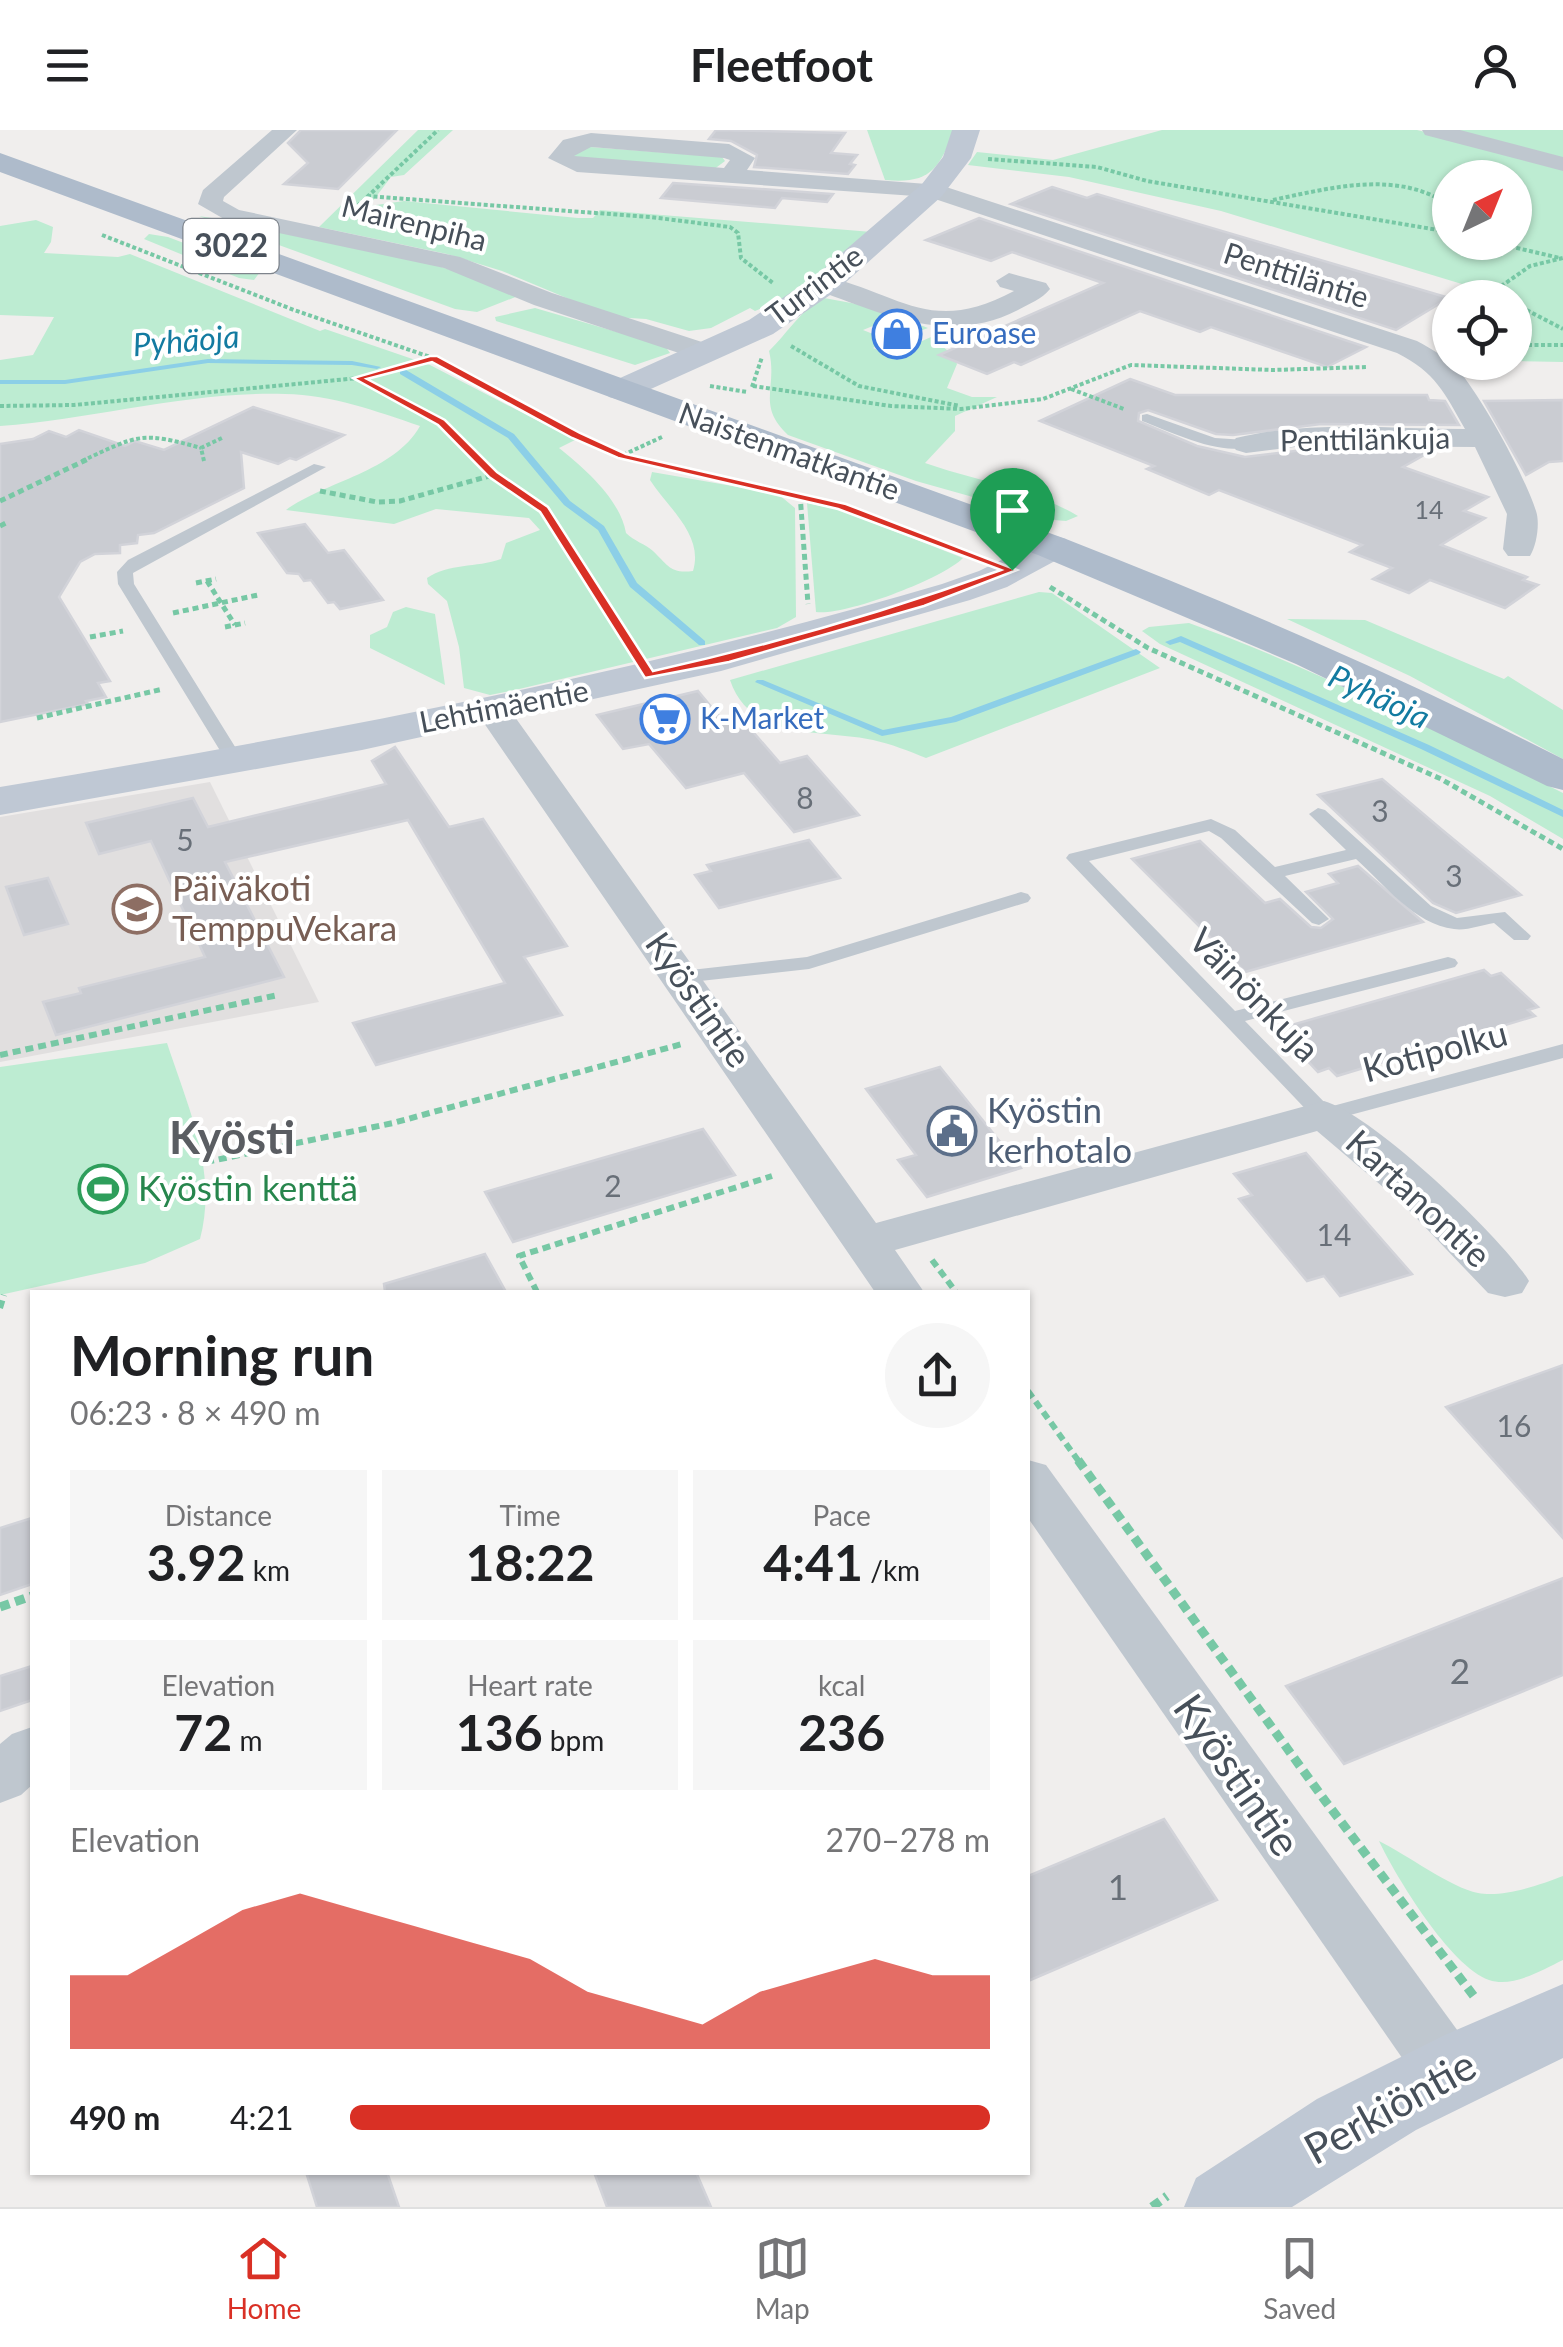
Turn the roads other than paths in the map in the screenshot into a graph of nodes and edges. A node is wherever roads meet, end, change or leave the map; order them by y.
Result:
1 (1433, 130) edge
2 (277, 131) edge
3 (962, 141) edge
4 (0, 162) edge
5 (1563, 164) edge
6 (732, 174) junction
7 (932, 190) junction
8 (1009, 281) dead end
9 (825, 284) junction
10 (701, 352) junction
11 (621, 390) junction
12 (1148, 418) road end
13 (1485, 438) junction
14 (1246, 444) joint
15 (319, 467) dead end
16 (1052, 546) junction
17 (1519, 549) dead end
18 (493, 710) junction
19 (233, 758) junction
20 (1563, 776) edge
21 (0, 800) edge
22 (1318, 814) dead end
23 (1359, 852) junction
24 (1271, 874) junction
25 (1021, 898) dead end
26 (1319, 919) dead end
27 (1521, 936) dead end
28 (1448, 963) dead end
29 (682, 977) junction
30 (1231, 1018) junction
31 (1563, 1051) edge
32 (1324, 1115) junction
33 (866, 1242) junction
34 (1505, 1281) dead end
35 (899, 1290) edge
36 (1030, 1482) edge
37 (30, 1754) edge
38 (0, 1778) edge
39 (1563, 2020) edge
40 (1448, 2070) junction
41 (1225, 2207) edge

1 - 5 street
2 - 10 street, Mairenpiha
3 - 7 street, Turrintie
4 - 11 main road, Naistenmatkantie / 3022
6 - 6 street, Penttiläntie
6 - 7 street, Penttiläntie
7 - 9 street, Turrintie
7 - 13 street, Penttiläntie
8 - 9 street
9 - 10 street, Turrintie
10 - 11 street, Turrintie
11 - 16 main road, Naistenmatkantie / 3022
12 - 14 lane
13 - 14 street, Penttilänkuja
13 - 17 street, Penttiläntie
15 - 19 lane
16 - 18 street, Lehtimäentie
16 - 20 main road, Naistenmatkantie / 3022
18 - 19 street, Lehtimäentie
18 - 29 street, Kyöstintie
19 - 21 street, Lehtimäentie
22 - 23 lane
23 - 24 lane
23 - 27 lane
24 - 26 lane
24 - 30 lane, Väinönkuja
25 - 29 lane
28 - 30 lane
29 - 33 street, Kyöstintie
30 - 32 lane, Väinönkuja
31 - 32 lane, Kotipolku
32 - 33 street, Kartanontie
32 - 34 street, Kartanontie
33 - 35 street, Kyöstintie
36 - 40 street, Kyöstintie
37 - 38 street
39 - 40 street, Perkiöntie
40 - 41 street, Perkiöntie

